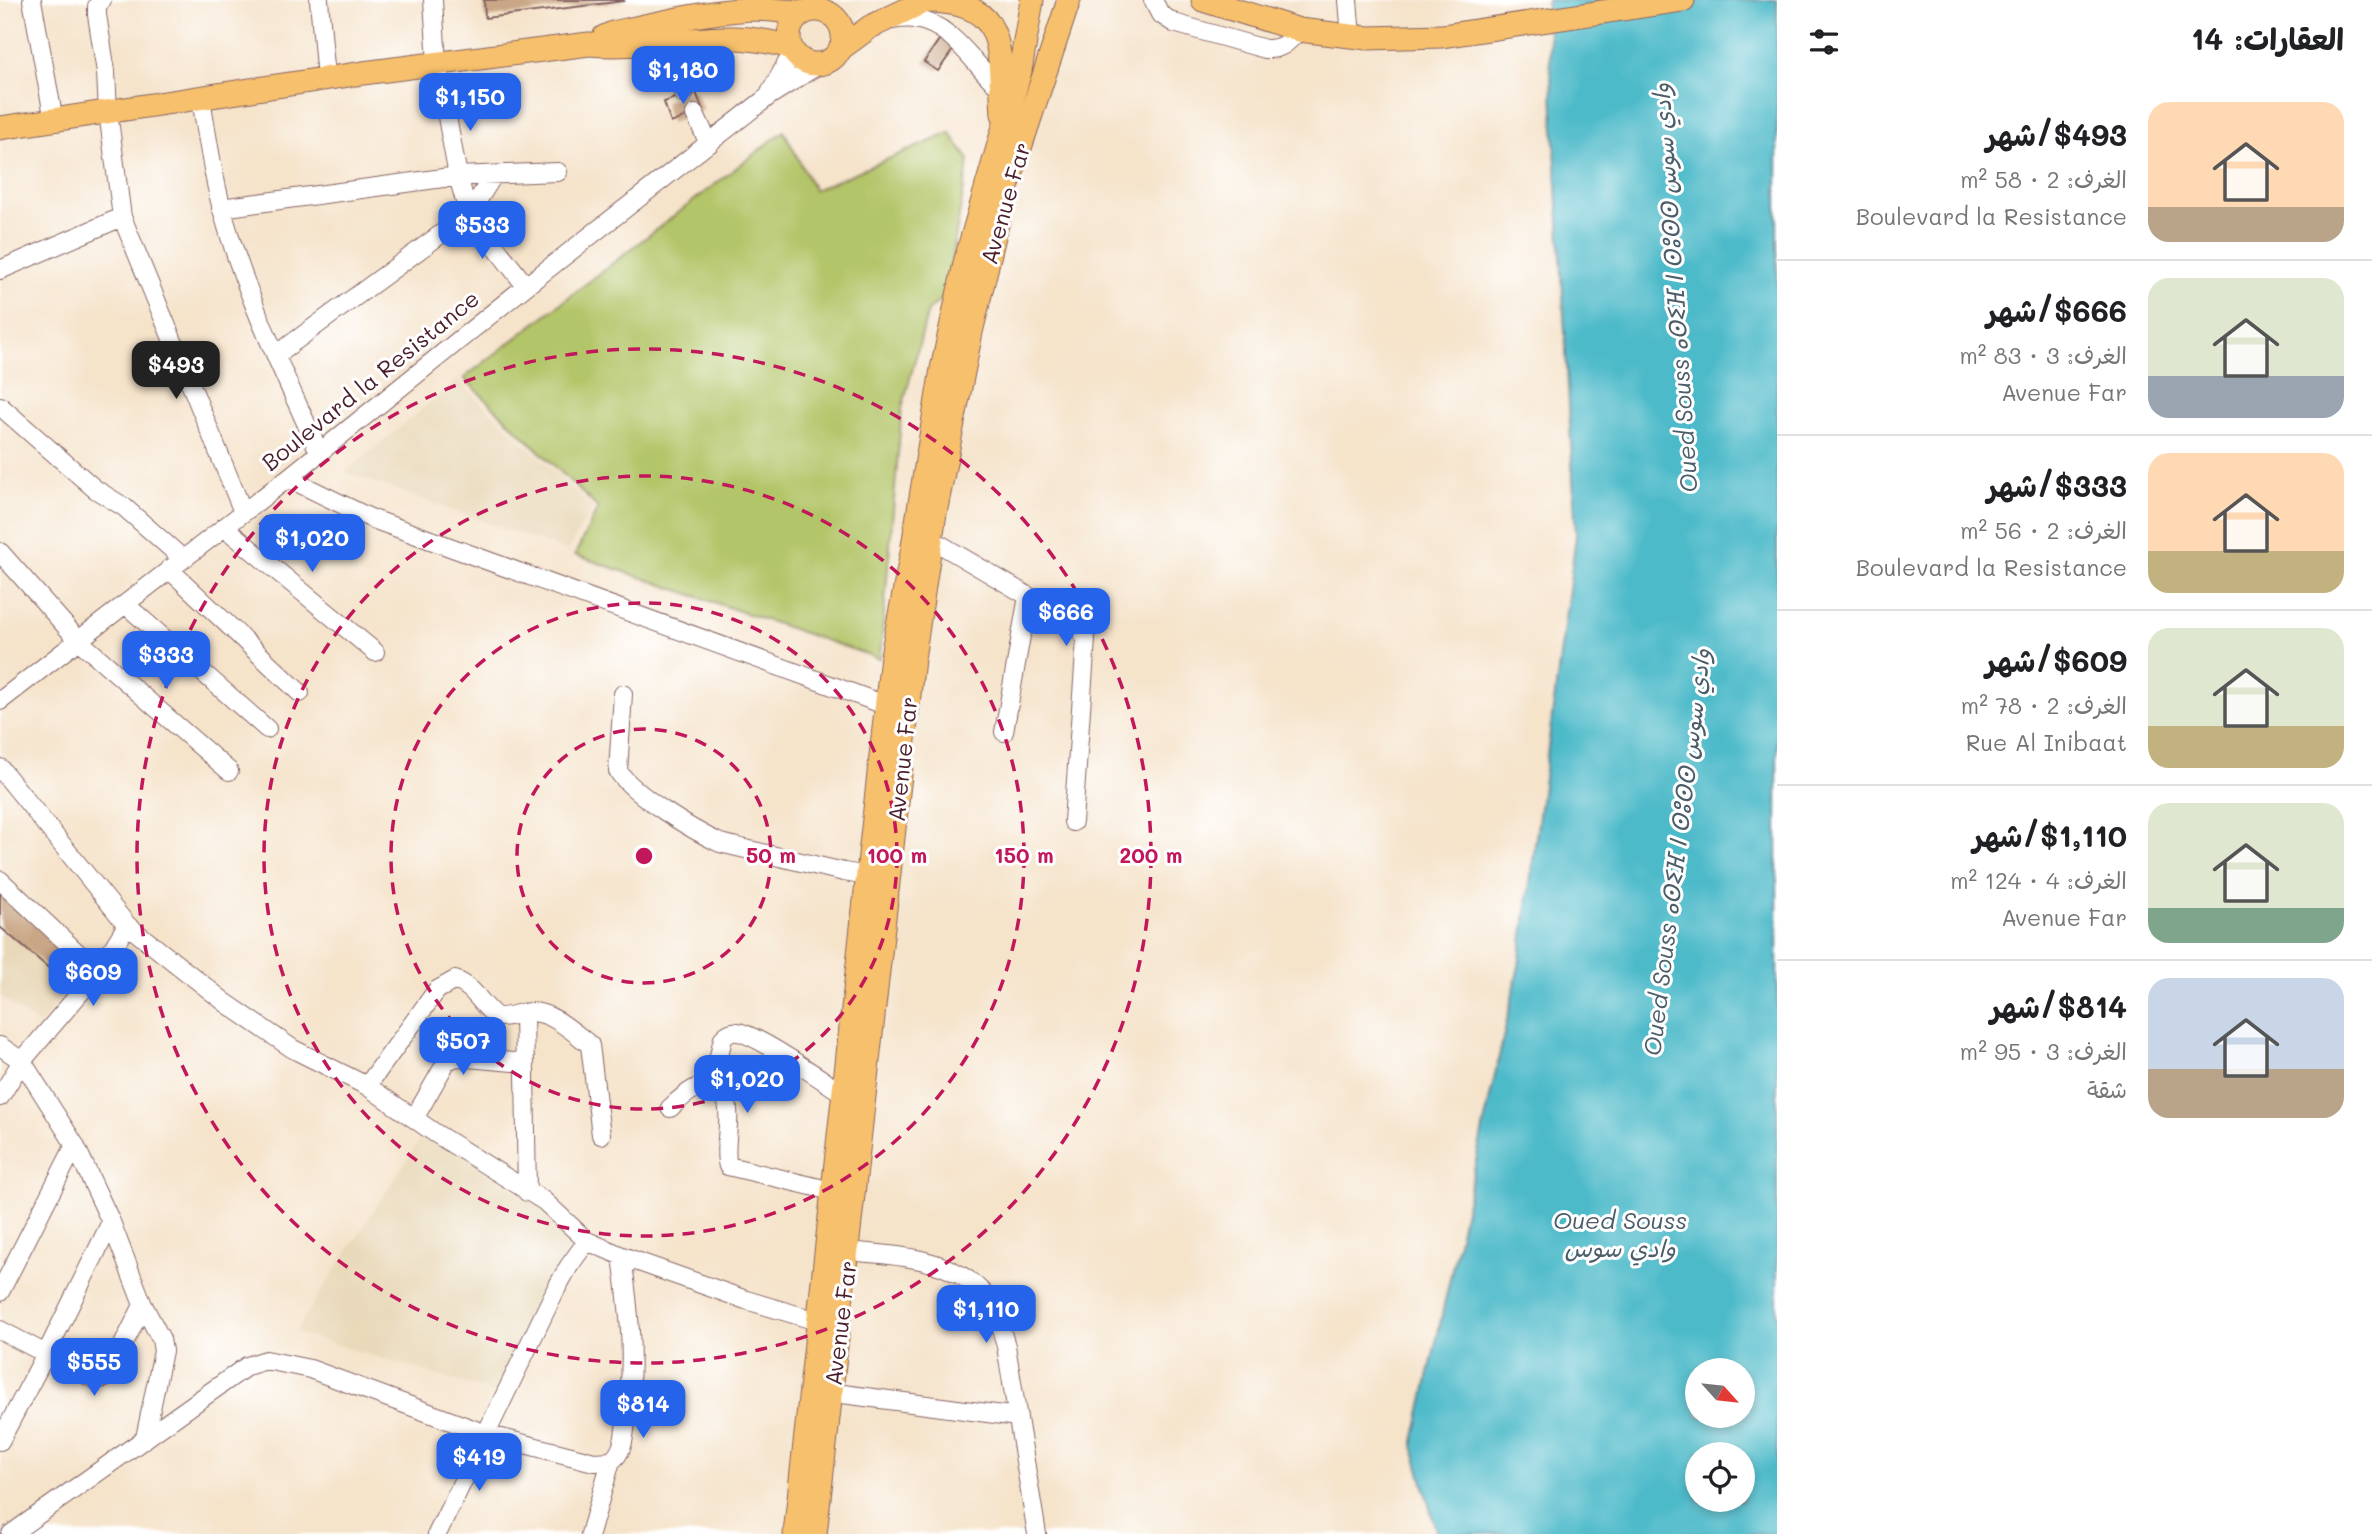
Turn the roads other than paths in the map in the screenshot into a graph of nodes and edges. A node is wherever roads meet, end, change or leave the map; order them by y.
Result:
1 (32, 0) edge
2 (102, 0) edge
3 (319, 0) edge
4 (433, 0) edge
5 (841, 0) edge
6 (1032, 0) edge
7 (1069, 0) edge
8 (1153, 0) edge
9 (1203, 0) edge
10 (1348, 0) edge
11 (1683, 0) edge
12 (925, 1) edge
13 (812, 11) junction
14 (885, 20) junction
15 (1299, 30) junction
16 (1351, 37) junction
17 (589, 44) junction
18 (652, 44) junction
19 (792, 49) junction
20 (831, 56) junction
21 (437, 63) junction
22 (326, 78) junction
23 (1001, 89) junction
24 (684, 94) dead end
25 (769, 96) junction
26 (201, 98) junction
27 (108, 112) junction
28 (695, 114) dead end
29 (54, 121) junction
30 (1004, 124) junction
31 (0, 128) edge
32 (709, 144) junction
33 (558, 172) dead end
34 (458, 176) junction
35 (493, 176) junction
36 (221, 208) junction
37 (468, 212) junction
38 (122, 217) junction
39 (0, 271) edge
40 (526, 286) junction
41 (276, 355) junction
42 (0, 406) edge
43 (320, 452) junction
44 (288, 478) junction
45 (243, 512) junction
46 (224, 527) junction
47 (931, 539) junction
48 (0, 552) edge
49 (176, 564) junction
50 (1028, 597) junction
51 (125, 604) junction
52 (78, 640) junction
53 (375, 652) dead end
54 (300, 694) dead end
55 (623, 694) dead end
56 (0, 701) edge
57 (897, 709) junction
58 (267, 729) dead end
59 (1004, 732) dead end
60 (0, 768) edge
61 (229, 771) dead end
62 (1073, 822) dead end
63 (868, 876) junction
64 (0, 880) edge
65 (127, 925) junction
66 (98, 972) junction
67 (524, 1014) junction
68 (0, 1046) edge
69 (22, 1062) junction
70 (525, 1063) junction
71 (367, 1086) junction
72 (712, 1086) junction
73 (844, 1094) junction
74 (0, 1097) edge
75 (670, 1108) dead end
76 (415, 1117) junction
77 (601, 1135) dead end
78 (75, 1145) junction
79 (832, 1191) junction
80 (527, 1192) junction
81 (111, 1222) junction
82 (587, 1241) junction
83 (837, 1251) junction
84 (622, 1256) junction
85 (0, 1292) edge
86 (143, 1305) junction
87 (817, 1321) junction
88 (0, 1331) edge
89 (46, 1354) junction
90 (820, 1391) junction
91 (1018, 1417) junction
92 (486, 1434) junction
93 (145, 1438) junction
94 (0, 1441) edge
95 (611, 1461) junction
96 (11, 1534) edge
97 (437, 1534) edge
98 (590, 1534) edge
99 (795, 1534) edge
100 (815, 1534) edge
101 (1037, 1534) edge

1 - 29 street
2 - 27 street
3 - 22 street
4 - 21 street
5 - 13 main road
6 - 30 main road, Avenue Far
7 - 47 main road, Avenue Far
8 - 15 street
9 - 15 main road
10 - 16 street
11 - 16 main road
12 - 14 main road
12 - 23 main road
13 - 17 main road
13 - 19 main road
13 - 20 main road
14 - 20 main road
14 - 23 street
15 - 16 main road
17 - 18 main road
17 - 21 main road
18 - 19 main road
18 - 24 street
19 - 20 main road
19 - 25 street, Boulevard la Resistance
20 - 25 street, Boulevard la Resistance
21 - 22 main road
21 - 34 street
22 - 26 main road
23 - 30 main road
25 - 32 street, Boulevard la Resistance
26 - 27 main road
26 - 36 street
27 - 29 main road
27 - 38 street
28 - 32 street
29 - 31 main road
30 - 57 main road, Avenue Far
32 - 40 street, Boulevard la Resistance
33 - 35 street
34 - 35 street
34 - 36 street
34 - 37 street
35 - 37 street
36 - 41 street
37 - 40 street
37 - 41 street
38 - 39 street
38 - 45 street
40 - 43 street, Boulevard la Resistance
41 - 43 street
42 - 49 street
43 - 44 street, Boulevard la Resistance
44 - 45 street, Boulevard la Resistance
44 - 57 street
45 - 46 street, Boulevard la Resistance
46 - 49 street, Boulevard la Resistance
46 - 53 street
47 - 50 street
47 - 57 main road, Avenue Far
48 - 52 street
49 - 51 street, Boulevard la Resistance
49 - 54 street
50 - 59 street
50 - 62 street
51 - 52 street, Boulevard la Resistance
51 - 58 street
52 - 56 street, Boulevard la Resistance
52 - 61 street
55 - 63 street
57 - 63 main road, Avenue Far
57 - 83 main road, Avenue Far
60 - 65 street
63 - 73 main road, Avenue Far
64 - 66 street
65 - 66 street
65 - 71 street
66 - 69 street
67 - 70 street
67 - 71 street
67 - 77 street
68 - 69 street
69 - 74 street
69 - 78 street
70 - 76 street
70 - 80 street
71 - 76 street
72 - 73 street
72 - 75 street
72 - 79 street
73 - 79 main road, Avenue Far
76 - 80 street
78 - 81 street
78 - 85 street
79 - 83 main road, Avenue Far
80 - 82 street
81 - 86 street
81 - 89 street
82 - 84 street
82 - 92 street
83 - 87 main road, Avenue Far
83 - 90 main road, Avenue Far
83 - 91 street
84 - 87 street
84 - 95 street
86 - 89 street
86 - 93 street
87 - 90 main road, Avenue Far
88 - 89 street
89 - 94 street
90 - 91 street
90 - 99 main road, Avenue Far
90 - 100 main road, Avenue Far
91 - 101 street
92 - 93 street
92 - 95 street
92 - 97 street
93 - 96 street
95 - 98 street

